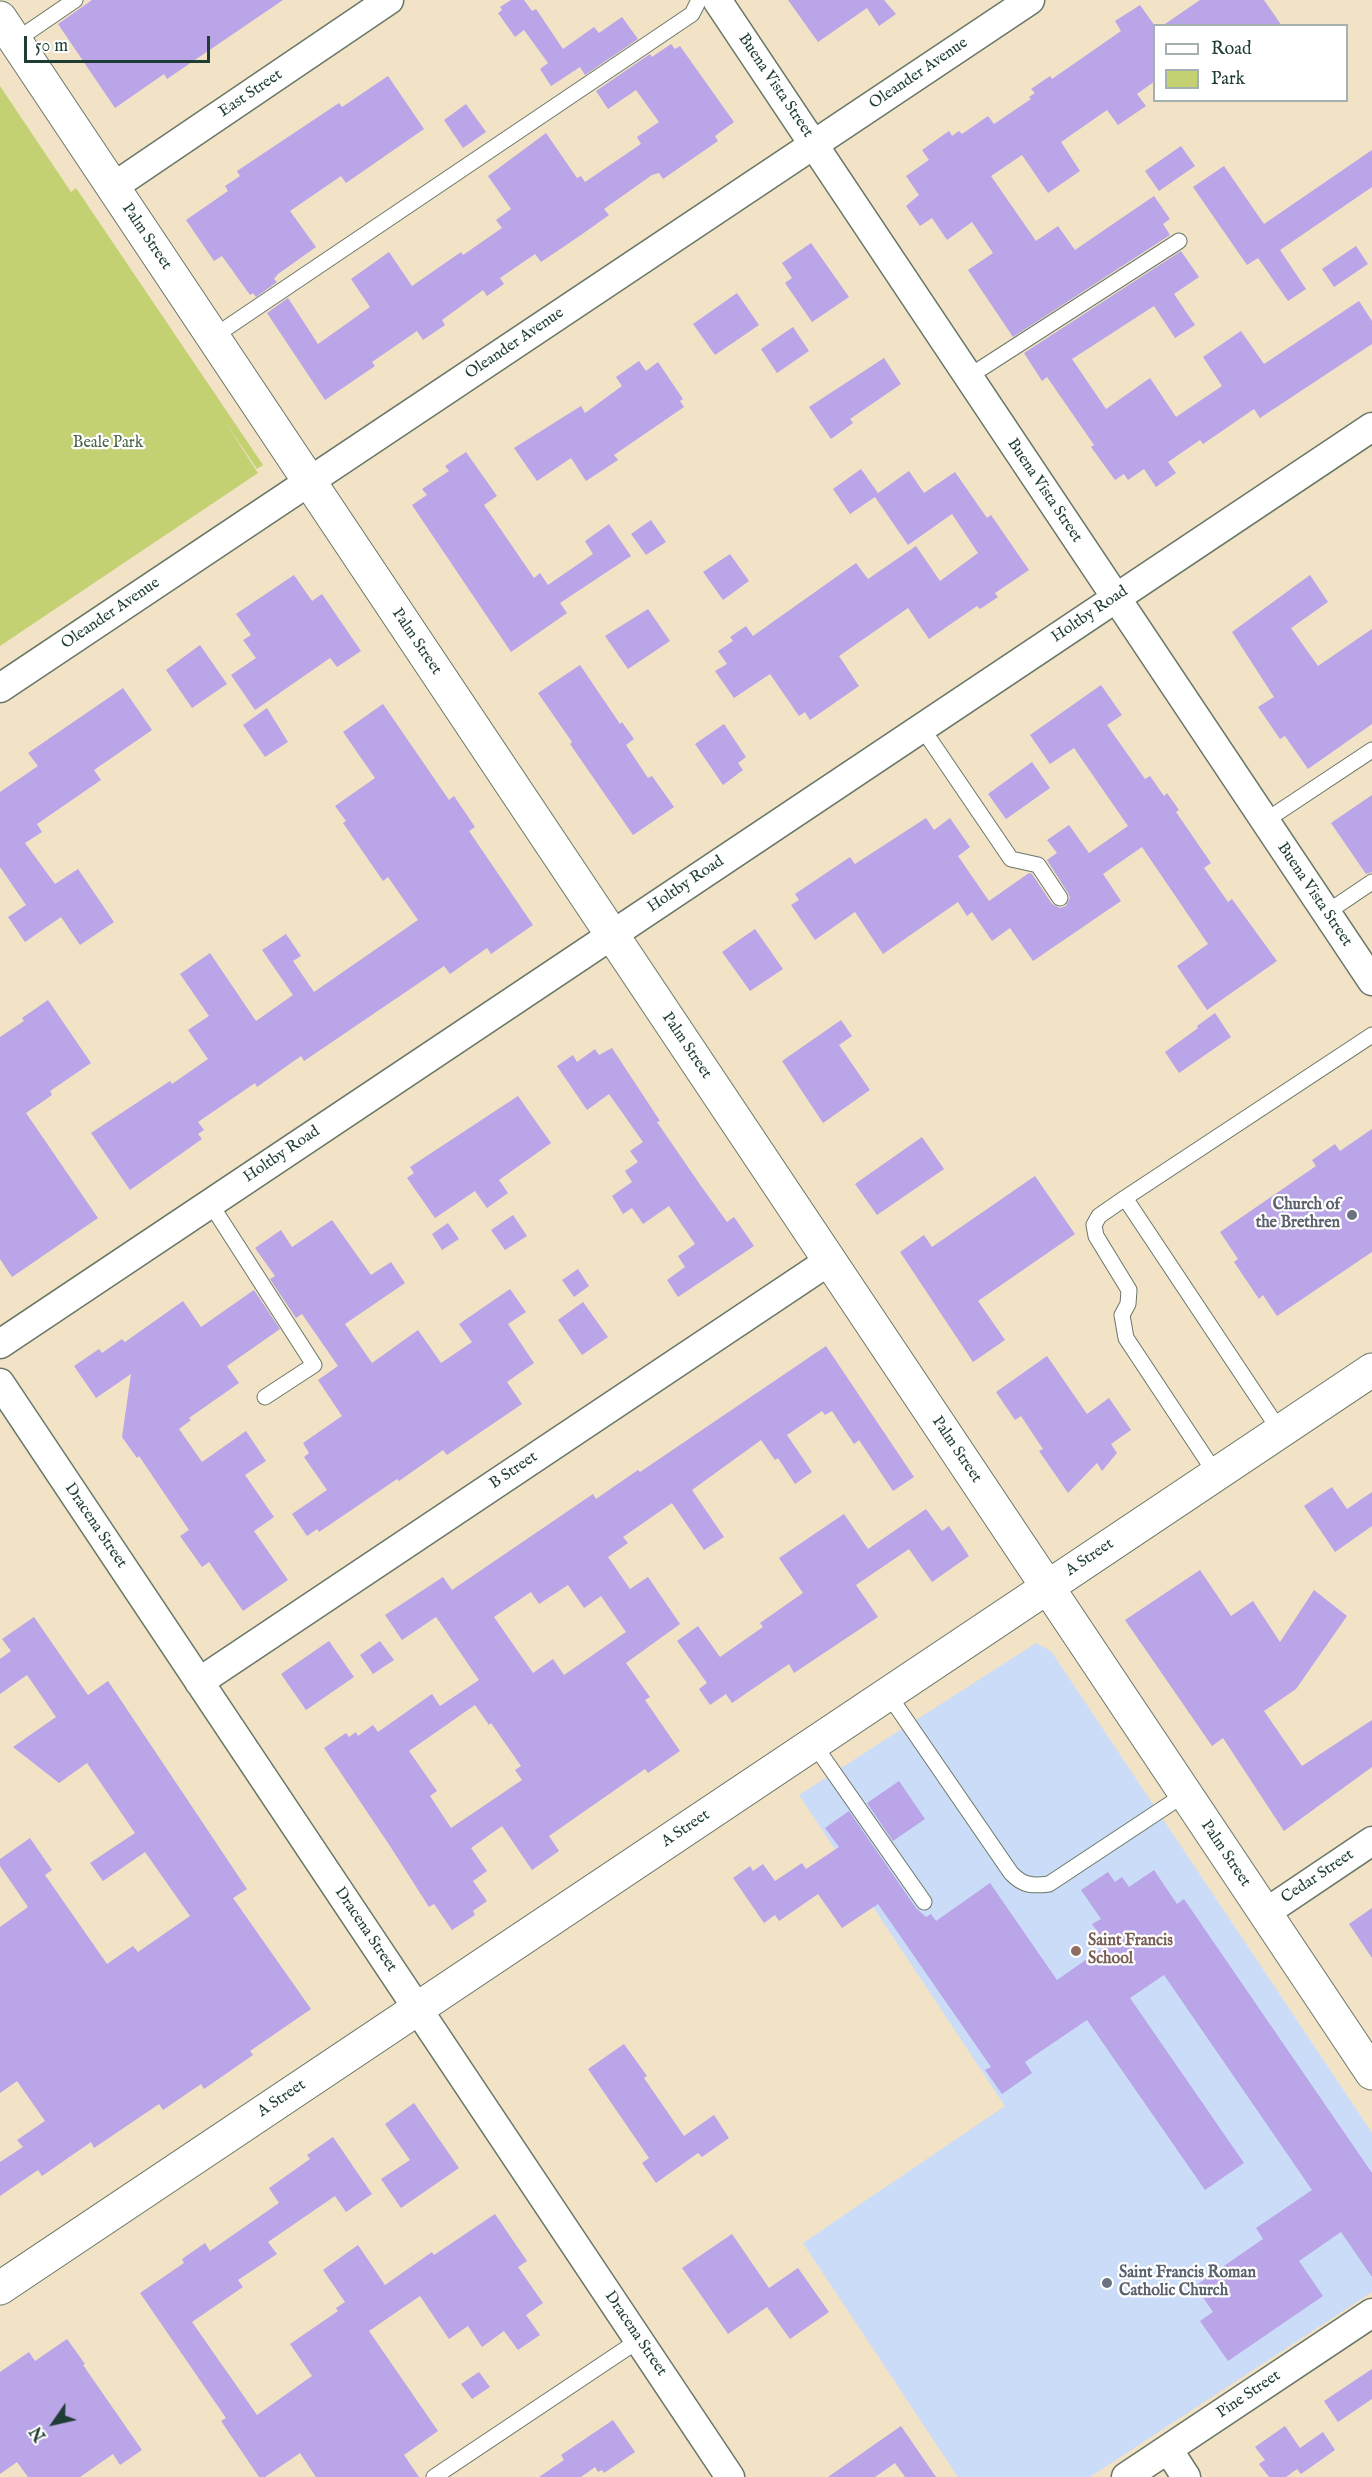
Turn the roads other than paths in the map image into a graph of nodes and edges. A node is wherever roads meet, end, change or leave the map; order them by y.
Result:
1 (75, 0) edge
2 (389, 0) edge
3 (699, 0) edge
4 (717, 0) edge
5 (1030, 0) edge
6 (8, 29) edge
7 (814, 145) junction
8 (113, 187) junction
9 (1179, 241) dead end
10 (213, 337) junction
11 (968, 377) junction
12 (1372, 427) edge
13 (309, 482) junction
14 (1116, 598) junction
15 (0, 688) edge
16 (922, 728) junction
17 (1372, 750) edge
18 (1265, 821) junction
19 (1372, 882) edge
20 (1060, 898) dead end
21 (1326, 913) junction
22 (612, 935) junction
23 (1372, 981) edge
24 (1372, 1035) edge
25 (1125, 1198) junction
26 (210, 1203) junction
27 (829, 1261) junction
28 (0, 1344) edge
29 (1372, 1370) edge
30 (0, 1383) edge
31 (265, 1397) dead end
32 (1280, 1431) junction
33 (1216, 1474) junction
34 (1047, 1587) junction
35 (199, 1682) junction
36 (888, 1694) junction
37 (813, 1743) junction
38 (1185, 1794) junction
39 (1372, 1841) edge
40 (924, 1902) dead end
41 (1265, 1913) junction
42 (417, 2009) junction
43 (1372, 2073) edge
44 (0, 2288) edge
45 (1372, 2313) edge
46 (639, 2340) junction
47 (1168, 2449) junction
48 (434, 2477) edge
49 (730, 2477) edge
50 (1126, 2477) edge
51 (1186, 2477) edge

1 - 6 lane
2 - 8 street, East Street
3 - 10 lane
4 - 7 street, Buena Vista Street
5 - 7 street, Oleander Avenue
6 - 8 street, Palm Street
7 - 11 street, Buena Vista Street
7 - 13 street, Oleander Avenue
8 - 10 street, Palm Street
9 - 11 lane
10 - 13 street, Palm Street
11 - 14 street, Buena Vista Street
12 - 14 street, Holtby Road
13 - 15 street, Oleander Avenue
13 - 22 street, Palm Street
14 - 16 street, Holtby Road
14 - 18 street, Buena Vista Street
16 - 20 lane
16 - 22 street, Holtby Road
17 - 18 lane
18 - 21 street, Buena Vista Street
19 - 21 lane
21 - 23 street, Buena Vista Street
22 - 26 street, Holtby Road
22 - 27 street, Palm Street
24 - 25 lane
25 - 32 lane
25 - 33 lane
26 - 28 street, Holtby Road
26 - 31 lane
27 - 34 street, Palm Street
27 - 35 street, B Street
29 - 32 street, A Street
30 - 35 street, Dracena Street
32 - 33 street, A Street
33 - 34 street, A Street
34 - 36 street, A Street
34 - 38 street, Palm Street
35 - 42 street, Dracena Street
36 - 37 street, A Street
36 - 38 lane
37 - 40 lane
37 - 42 street, A Street
38 - 41 street, Palm Street
39 - 41 street, Cedar Street
41 - 43 street, Palm Street
42 - 44 street, A Street
42 - 46 street, Dracena Street
45 - 47 street, Pine Street
46 - 48 lane
46 - 49 street, Dracena Street
47 - 50 street, Pine Street
47 - 51 street

